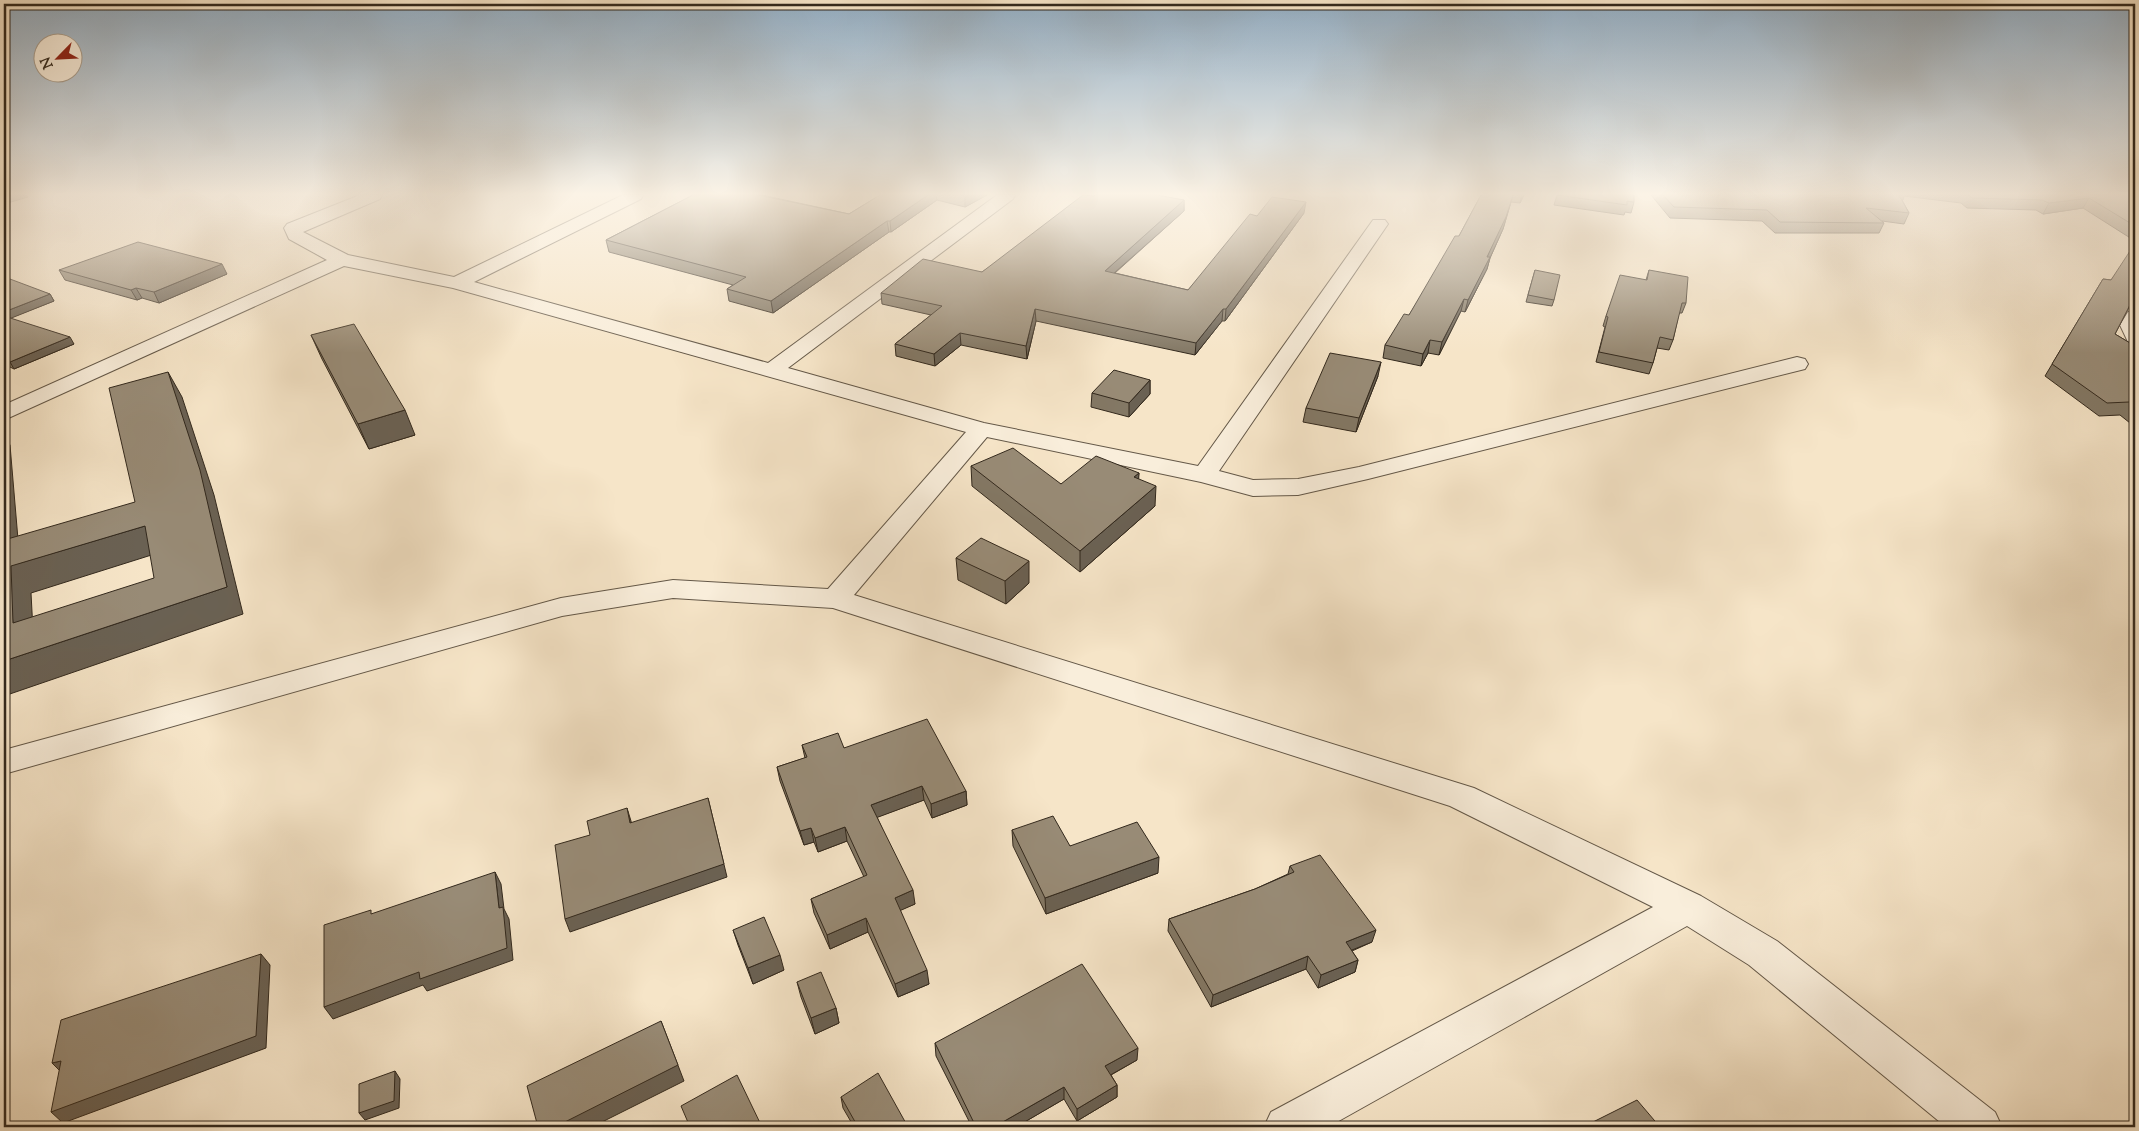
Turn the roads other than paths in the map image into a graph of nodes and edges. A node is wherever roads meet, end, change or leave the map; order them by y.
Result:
1 (320, 248) edge
2 (526, 248) edge
3 (935, 248) edge
4 (1362, 248) edge
5 (342, 260) junction
6 (456, 282) junction
7 (2135, 316) edge
8 (2135, 338) edge
9 (1797, 364) dead end
10 (772, 370) junction
11 (4, 413) edge
12 (981, 429) junction
13 (1204, 475) junction
14 (835, 598) junction
15 (4, 762) edge
16 (1688, 906) junction
17 (1286, 1127) edge
18 (1980, 1127) edge

1 - 5 street
2 - 6 street
3 - 10 street
4 - 13 street
5 - 6 street
5 - 11 street
6 - 10 street
7 - 8 street
9 - 13 street
10 - 12 street
12 - 13 street
12 - 14 street
14 - 15 street
14 - 16 street
16 - 17 street
16 - 18 street

